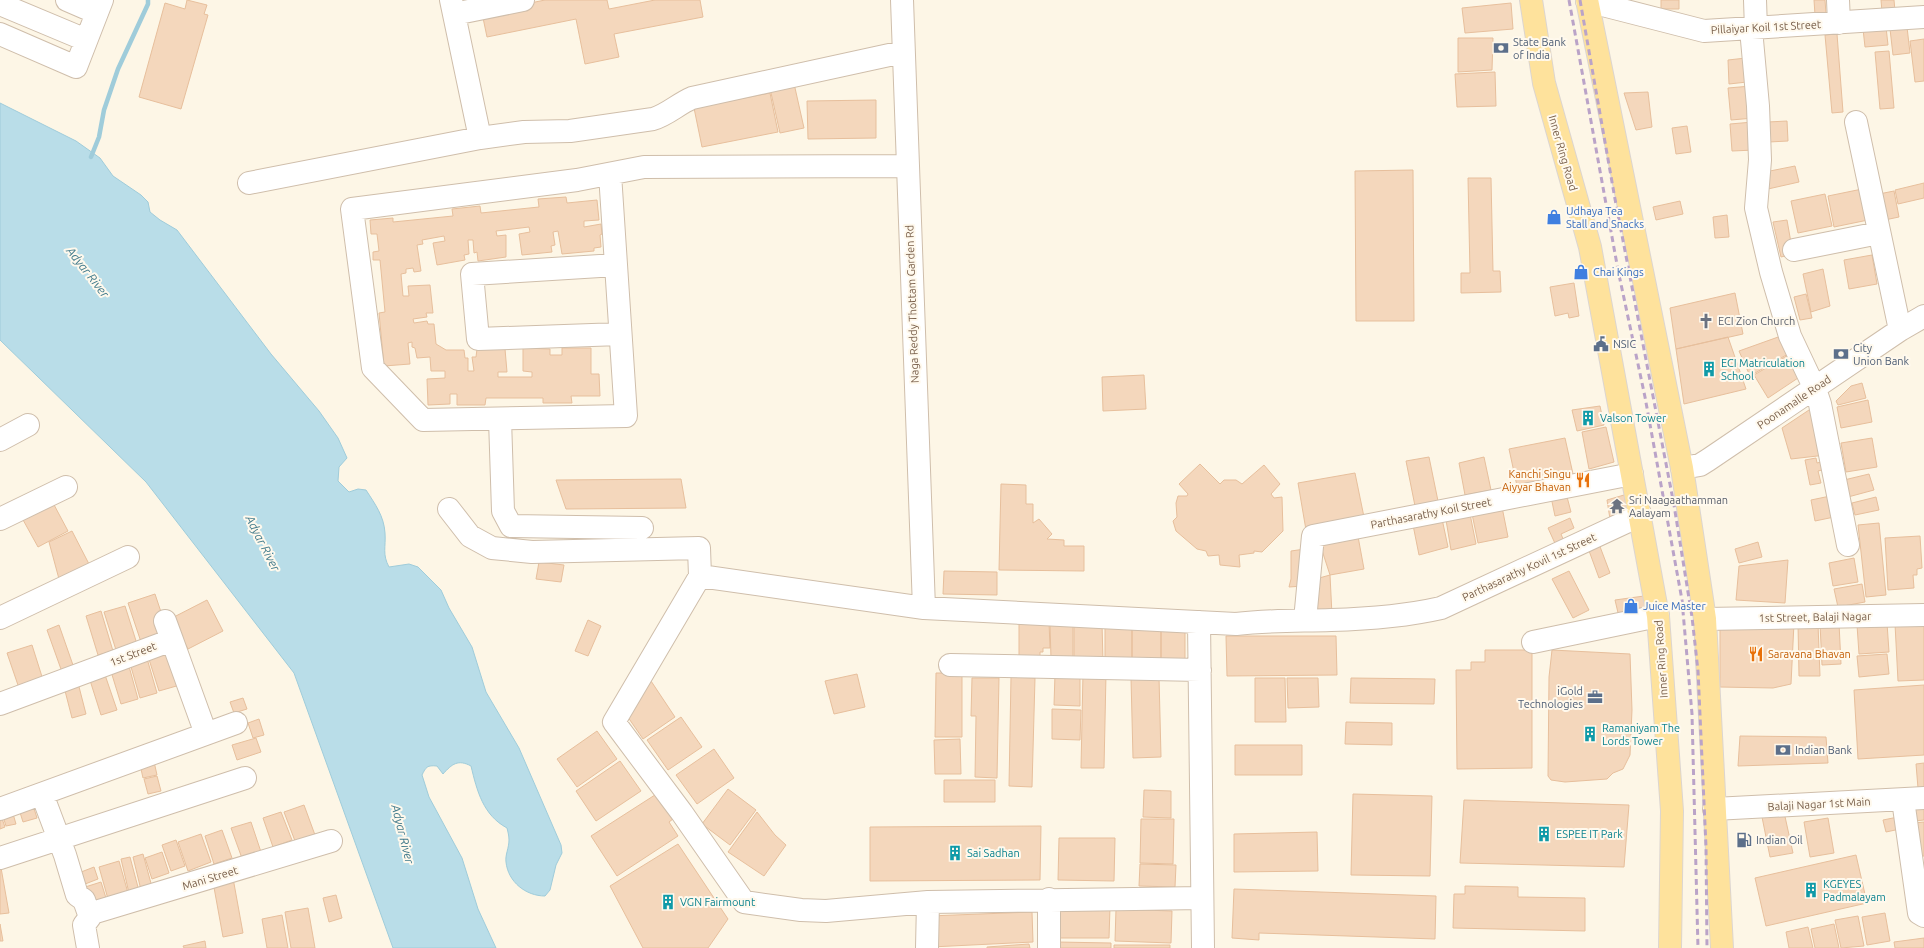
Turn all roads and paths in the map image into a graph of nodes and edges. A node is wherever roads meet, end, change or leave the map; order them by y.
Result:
1 (67, 0) edge
2 (523, 0) edge
3 (902, 0) edge
4 (1531, 0) edge
5 (1587, 0) edge
6 (1755, 0) edge
7 (1838, 0) edge
8 (0, 4) edge
9 (99, 6) edge
10 (452, 7) edge
11 (1924, 17) edge
12 (1839, 23) junction
13 (1754, 29) junction
14 (0, 34) edge
15 (86, 40) junction
16 (902, 52) junction
17 (1856, 122) dead end
18 (480, 138) junction
19 (907, 166) junction
20 (610, 174) junction
21 (249, 183) dead end
22 (1879, 233) junction
23 (1794, 250) dead end
24 (616, 265) junction
25 (1924, 316) edge
26 (1900, 330) junction
27 (620, 334) junction
28 (1815, 389) junction
29 (500, 419) junction
30 (28, 425) dead end
31 (0, 440) edge
32 (1682, 468) junction
33 (1632, 474) junction
34 (66, 487) dead end
35 (449, 509) dead end
36 (1641, 516) junction
37 (0, 519) edge
38 (642, 528) dead end
39 (1848, 545) dead end
40 (128, 557) dead end
41 (700, 576) junction
42 (924, 608) junction
43 (1924, 615) edge
44 (1658, 616) junction
45 (0, 618) edge
46 (1705, 619) junction
47 (1305, 620) junction
48 (1199, 622) junction
49 (1532, 642) dead end
50 (950, 665) dead end
51 (1200, 670) junction
52 (0, 704) edge
53 (236, 723) dead end
54 (206, 734) junction
55 (246, 778) dead end
56 (42, 794) junction
57 (1913, 799) edge
58 (0, 809) edge
59 (1714, 809) junction
60 (60, 840) junction
61 (331, 841) dead end
62 (0, 858) edge
63 (1202, 898) junction
64 (1049, 900) junction
65 (928, 902) junction
66 (1924, 916) edge
67 (86, 920) junction
68 (88, 948) edge
69 (927, 948) edge
70 (1049, 948) edge
71 (1203, 948) edge
72 (1670, 948) edge
73 (1722, 948) edge

1 - 9 street
2 - 10 street
3 - 16 street, Naga Reddy Thottam Garden Rd
4 - 33 main road, Inner Ring Road
5 - 13 street, Pillaiyar Koil 1st Street
5 - 32 main road
6 - 13 street
7 - 12 street
8 - 15 street
9 - 15 street
10 - 18 street
11 - 12 street, Pillaiyar Koil 1st Street
12 - 13 street, Pillaiyar Koil 1st Street
13 - 28 street
14 - 15 street
16 - 18 street
16 - 19 street, Naga Reddy Thottam Garden Rd
17 - 22 street
18 - 21 street
19 - 20 street
19 - 42 street, Naga Reddy Thottam Garden Rd
20 - 24 street
20 - 29 street
22 - 23 street
22 - 26 street
24 - 27 street
24 - 27 street
25 - 26 street, Poonamalle Road
26 - 28 street, Poonamalle Road
27 - 29 street
28 - 32 street, Poonamalle Road
28 - 39 street
29 - 38 street
30 - 31 street
32 - 46 main road
33 - 36 main road, Inner Ring Road
33 - 47 street, Parthasarathy Koil Street
34 - 37 street
35 - 41 street
36 - 44 main road, Inner Ring Road
36 - 47 street, Parthasarathy Kovil 1st Street
40 - 45 street
41 - 42 street, Parthasarathy Kovil 1st Street
41 - 65 street
42 - 48 street, Parthasarathy Kovil 1st Street
43 - 46 street, 1st Street, Balaji Nagar
44 - 49 street
44 - 72 main road, Inner Ring Road
46 - 59 main road
47 - 48 street, Parthasarathy Kovil 1st Street
48 - 51 street
50 - 51 street
51 - 63 street
52 - 54 street, 1st Street
53 - 54 street
54 - 56 street
55 - 60 street
56 - 58 street
56 - 60 street
57 - 59 street, Balaji Nagar 1st Main
57 - 66 street
59 - 73 main road
60 - 62 street
60 - 67 street
61 - 67 street, Mani Street
63 - 64 street
63 - 71 street
64 - 65 street
64 - 70 street
65 - 69 street
67 - 68 street

